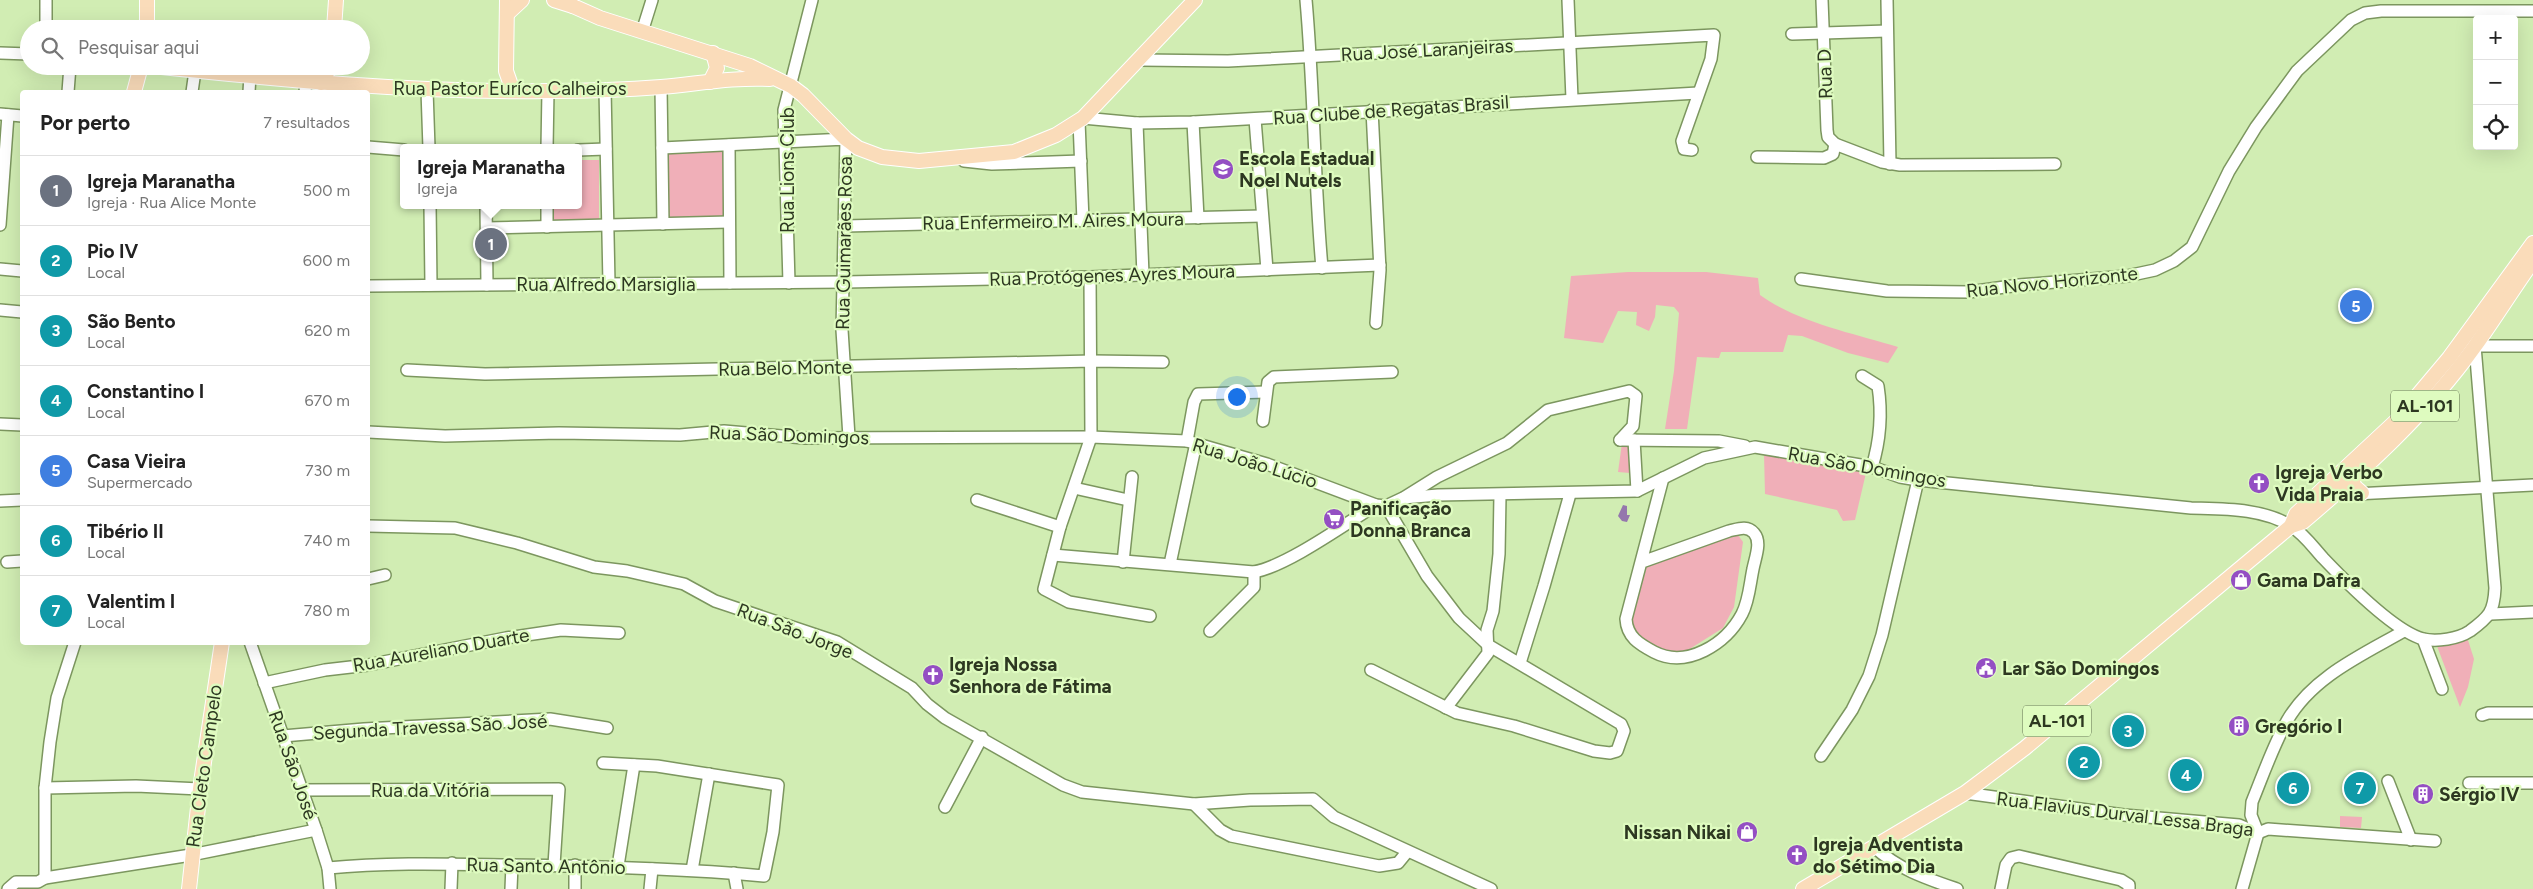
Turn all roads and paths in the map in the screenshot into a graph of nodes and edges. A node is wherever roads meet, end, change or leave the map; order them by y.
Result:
1 (46, 0) edge
2 (147, 0) edge
3 (336, 0) edge
4 (522, 0) edge
5 (554, 0) edge
6 (652, 0) edge
7 (812, 0) edge
8 (1195, 0) edge
9 (1306, 0) edge
10 (1568, 0) edge
11 (1822, 0) edge
12 (1888, 0) edge
13 (570, 3) edge
14 (507, 6) edge
15 (2533, 11) edge
16 (46, 20) edge
17 (147, 20) edge
18 (335, 20) edge
19 (1888, 31) junction
20 (642, 32) junction
21 (1824, 32) junction
22 (1792, 34) dead end
23 (1570, 42) junction
24 (0, 53) edge
25 (713, 53) junction
26 (20, 54) edge
27 (1311, 57) junction
28 (1140, 60) junction
29 (506, 71) junction
30 (69, 75) edge
31 (139, 75) edge
32 (194, 75) edge
33 (250, 75) joint
34 (326, 75) edge
35 (336, 75) edge
36 (778, 80) junction
37 (710, 82) junction
38 (321, 83) junction
39 (340, 85) junction
40 (791, 86) junction
41 (306, 87) edge
42 (661, 87) junction
43 (605, 89) junction
44 (68, 90) edge
45 (135, 90) edge
46 (192, 90) edge
47 (249, 90) edge
48 (427, 90) junction
49 (497, 91) junction
50 (513, 91) junction
51 (548, 91) junction
52 (1698, 93) junction
53 (1572, 99) junction
54 (1372, 110) junction
55 (4, 114) edge
56 (1313, 114) junction
57 (20, 116) edge
58 (1081, 119) junction
59 (1255, 119) junction
60 (1137, 122) junction
61 (1194, 122) junction
62 (846, 139) junction
63 (428, 144) edge
64 (547, 144) edge
65 (784, 144) junction
66 (1835, 144) junction
67 (729, 145) junction
68 (370, 147) edge
69 (1687, 147) dead end
70 (662, 148) junction
71 (400, 150) edge
72 (582, 150) edge
73 (606, 150) junction
74 (1757, 157) dead end
75 (952, 159) junction
76 (1081, 161) junction
77 (1890, 164) junction
78 (2054, 164) dead end
79 (430, 209) edge
80 (486, 209) edge
81 (547, 209) edge
82 (1262, 216) junction
83 (0, 217) edge
84 (1140, 218) junction
85 (1198, 218) junction
86 (1083, 221) junction
87 (729, 222) junction
88 (663, 224) junction
89 (608, 225) junction
90 (844, 226) junction
91 (547, 227) junction
92 (486, 228) junction
93 (2531, 252) edge
94 (1380, 266) junction
95 (1322, 268) junction
96 (0, 269) edge
97 (1267, 270) junction
98 (20, 272) edge
99 (1143, 275) junction
100 (1090, 277) junction
101 (1801, 279) dead end
102 (845, 282) junction
103 (730, 283) junction
104 (789, 283) junction
105 (610, 284) junction
106 (487, 285) junction
107 (370, 286) edge
108 (431, 286) junction
109 (0, 310) edge
110 (20, 312) edge
111 (1376, 323) dead end
112 (2475, 346) junction
113 (2533, 346) edge
114 (1092, 361) junction
115 (1163, 362) dead end
116 (844, 366) junction
117 (407, 370) dead end
118 (1392, 372) dead end
119 (1862, 376) dead end
120 (1266, 392) junction
121 (1263, 421) dead end
122 (0, 424) edge
123 (20, 425) edge
124 (370, 432) edge
125 (1091, 436) junction
126 (849, 437) junction
127 (1634, 440) junction
128 (1192, 442) junction
129 (1755, 447) junction
130 (2352, 463) junction
131 (1872, 467) junction
132 (1132, 477) dead end
133 (1663, 478) junction
134 (2352, 479) junction
135 (1918, 480) junction
136 (2533, 485) edge
137 (2486, 487) junction
138 (1074, 488) junction
139 (1637, 491) junction
140 (1570, 494) junction
141 (2362, 494) junction
142 (1500, 495) junction
143 (2335, 495) junction
144 (1403, 498) junction
145 (20, 500) edge
146 (977, 500) dead end
147 (1128, 500) junction
148 (0, 501) edge
149 (1381, 505) junction
150 (370, 526) edge
151 (2291, 526) junction
152 (1060, 527) junction
153 (1053, 555) junction
154 (20, 561) edge
155 (7, 562) dead end
156 (1123, 562) junction
157 (1642, 562) junction
158 (1170, 564) junction
159 (1254, 572) junction
160 (385, 575) dead end
161 (370, 579) edge
162 (2533, 612) edge
163 (2491, 614) junction
164 (1150, 616) dead end
165 (2404, 631) junction
166 (1210, 632) dead end
167 (619, 633) dead end
168 (2423, 639) junction
169 (74, 645) edge
170 (222, 645) edge
171 (251, 645) edge
172 (1488, 645) junction
173 (1520, 663) junction
174 (1371, 670) dead end
175 (264, 683) junction
176 (2442, 689) dead end
177 (1446, 708) junction
178 (2533, 713) edge
179 (2482, 715) dead end
180 (607, 728) dead end
181 (283, 736) junction
182 (982, 737) junction
183 (1821, 756) dead end
184 (603, 763) dead end
185 (634, 765) junction
186 (709, 774) junction
187 (2388, 781) dead end
188 (2469, 783) dead end
189 (2533, 783) edge
190 (45, 788) junction
191 (200, 789) junction
192 (302, 790) junction
193 (1965, 793) junction
194 (1194, 804) junction
195 (945, 808) dead end
196 (316, 830) junction
197 (2258, 833) junction
198 (2411, 840) junction
199 (2434, 841) dead end
200 (1874, 848) junction
201 (1407, 852) junction
202 (191, 855) junction
203 (452, 863) junction
204 (512, 865) junction
205 (554, 865) junction
206 (575, 865) junction
207 (618, 866) junction
208 (328, 868) junction
209 (652, 869) junction
210 (692, 870) junction
211 (734, 873) junction
212 (44, 878) junction
213 (8, 889) edge
214 (189, 889) edge
215 (330, 889) edge
216 (451, 889) edge
217 (512, 889) edge
218 (575, 889) edge
219 (650, 889) edge
220 (737, 889) edge
221 (1491, 889) edge
222 (1803, 889) edge
223 (1957, 889) edge
224 (2001, 889) edge
225 (2129, 889) edge
226 (2242, 889) edge

1 - 16 street
2 - 17 main road
3 - 18 main road
4 - 14 main road
5 - 13 main road
6 - 20 street
7 - 40 street, Rua Lions Club
8 - 28 main road
9 - 27 street
10 - 23 street
11 - 21 street, Rua D
12 - 19 street
13 - 20 main road
14 - 29 main road
15 - 101 street, Rua Novo Horizonte
19 - 21 street
19 - 77 street
20 - 25 main road
21 - 22 street
21 - 66 street, Rua D
23 - 27 street, Rua José Laranjeiras
23 - 52 street, Rua José Laranjeiras
23 - 53 street
24 - 26 street
25 - 36 main road
25 - 37 main road
27 - 28 street, Rua José Laranjeiras
27 - 56 street
28 - 58 main road
29 - 49 main road
29 - 50 main road
30 - 44 street
31 - 45 main road
32 - 46 street
33 - 41 main road, Rua Pastor Euríco Calheiros
33 - 47 street
34 - 38 main road
35 - 39 main road
36 - 37 main road, Rua Pastor Euríco Calheiros
36 - 40 main road
37 - 42 main road, Rua Pastor Euríco Calheiros
38 - 39 main road, Rua Pastor Euríco Calheiros
38 - 41 main road, Rua Pastor Euríco Calheiros
39 - 48 main road, Rua Pastor Euríco Calheiros
40 - 62 main road
40 - 65 street, Rua Lions Club
42 - 43 main road, Rua Pastor Euríco Calheiros
42 - 70 street
43 - 51 main road, Rua Pastor Euríco Calheiros
43 - 73 street
48 - 49 main road, Rua Pastor Euríco Calheiros
48 - 63 street
49 - 50 main road, Rua Pastor Euríco Calheiros
50 - 51 main road, Rua Pastor Euríco Calheiros
51 - 64 street
52 - 53 street, Rua Clube de Regatas Brasil
52 - 69 street
53 - 54 street, Rua Clube de Regatas Brasil
54 - 56 street, Rua Clube de Regatas Brasil
54 - 94 street
55 - 57 street
55 - 83 street
56 - 59 street, Rua Clube de Regatas Brasil
56 - 95 street
58 - 60 street, Rua Clube de Regatas Brasil
58 - 75 main road
58 - 76 street
59 - 61 street, Rua Clube de Regatas Brasil
59 - 82 street
60 - 61 street, Rua Clube de Regatas Brasil
60 - 84 street
61 - 85 street
62 - 65 street
62 - 75 main road
62 - 90 street, Rua Guimarães Rosa
65 - 67 street
65 - 104 street, Rua Lions Club
66 - 74 street
66 - 77 street
67 - 70 street
67 - 87 street
68 - 71 street
70 - 88 street
72 - 73 street
73 - 89 street
75 - 76 street
76 - 86 street
77 - 78 street
79 - 108 street
80 - 92 street
81 - 91 street
82 - 85 street, Rua Enfermeiro M. Aires Moura
82 - 97 street
84 - 85 street, Rua Enfermeiro M. Aires Moura
84 - 86 street, Rua Enfermeiro M. Aires Moura
84 - 99 street
86 - 90 street, Rua Enfermeiro M. Aires Moura
87 - 88 street
87 - 103 street
88 - 89 street
89 - 91 street
89 - 105 street
90 - 102 street, Rua Guimarães Rosa
91 - 92 street
92 - 106 street
93 - 112 main road, AL-101
93 - 130 main road, AL-101
94 - 95 street, Rua Protógenes Ayres Moura
94 - 111 street
95 - 97 street, Rua Protógenes Ayres Moura
96 - 98 street
97 - 99 street, Rua Protógenes Ayres Moura
99 - 100 street, Rua Protógenes Ayres Moura
100 - 102 street, Rua Protógenes Ayres Moura
100 - 114 street
102 - 104 street, Rua Alfredo Marsiglia
102 - 116 street, Rua Guimarães Rosa
103 - 104 street, Rua Alfredo Marsiglia
103 - 105 street, Rua Alfredo Marsiglia
105 - 106 street, Rua Alfredo Marsiglia
106 - 108 street, Rua Alfredo Marsiglia
107 - 108 street, Rua Alfredo Marsiglia
109 - 110 street
112 - 113 street
112 - 134 main road, AL-101
112 - 137 street
114 - 115 street, Rua Belo Monte
114 - 116 street, Rua Belo Monte
114 - 125 street
116 - 117 street, Rua Belo Monte
116 - 126 street, Rua Guimarães Rosa
118 - 120 street
119 - 131 street
120 - 121 street
120 - 128 street
122 - 123 street
124 - 126 street, Rua São Domingos
125 - 126 street, Rua São Domingos
125 - 128 street, Rua João Lúcio
125 - 138 street
127 - 129 street
127 - 139 street
127 - 144 street
128 - 149 street, Rua João Lúcio
128 - 158 street
129 - 131 street, Rua São Domingos
129 - 133 street, Rua São Domingos
130 - 134 main road
130 - 151 main road, AL-101
131 - 135 street, Rua São Domingos
132 - 147 street
133 - 139 street, Rua São Domingos
133 - 157 street
134 - 141 main road
134 - 143 main road, AL-101
135 - 151 street, Rua São Domingos
135 - 183 street
136 - 137 street
137 - 141 street
137 - 163 street
138 - 147 street
138 - 152 street
139 - 140 street, Rua São Domingos
140 - 142 street, Rua São Domingos
140 - 173 street
141 - 143 street
142 - 144 street, Rua São Domingos
142 - 172 street
143 - 151 main road, AL-101
144 - 149 street, Rua São Domingos
145 - 148 street
146 - 152 street
147 - 156 street
149 - 159 street, Rua São Domingos
149 - 172 street
150 - 182 street, Rua São Jorge
151 - 165 street, Rua São Domingos
151 - 193 main road, AL-101
152 - 153 street
153 - 156 street
153 - 164 street
154 - 155 street
156 - 158 street
157 - 157 street
158 - 159 street
159 - 166 street
160 - 161 street
162 - 163 street
163 - 168 street
165 - 168 street, Rua São Domingos
165 - 197 street
167 - 175 street, Rua Aureliano Duarte
168 - 176 street
169 - 190 street
170 - 191 main road, Rua Cleto Campelo
171 - 175 street, Rua São José
172 - 173 street
172 - 177 street
173 - 177 street
174 - 177 street
175 - 181 street, Rua São José
178 - 179 street
180 - 181 street, Segunda Travessa São José
181 - 192 street, Rua São José
182 - 194 street, Rua São Jorge
182 - 195 street
184 - 185 street
185 - 186 street
185 - 207 street
186 - 210 street
186 - 211 street, Rua Santo Antônio
187 - 198 street
188 - 189 street
190 - 191 street
190 - 212 street
191 - 202 main road, Rua Cleto Campelo
192 - 196 street, Rua São José
192 - 205 street, Rua da Vitória
193 - 197 street, Rua Flavius Durval Lessa Braga
193 - 200 main road, AL-101
194 - 201 street, Rua São Jorge
194 - 201 street
196 - 202 street
196 - 208 street, Rua São José
197 - 198 street, Rua Flavius Durval Lessa Braga
197 - 226 street
198 - 199 street, Rua Flavius Durval Lessa Braga
200 - 222 main road, AL-101
200 - 223 street
201 - 221 street, Rua São Jorge
202 - 212 street
202 - 214 main road, Rua Cleto Campelo
203 - 204 street, Rua Santo Antônio
203 - 208 street, Rua Santo Antônio
203 - 216 street
204 - 205 street, Rua Santo Antônio
204 - 217 street
205 - 206 street, Rua Santo Antônio
206 - 207 street, Rua Santo Antônio
206 - 218 street
207 - 209 street, Rua Santo Antônio
208 - 215 street, Rua São José
209 - 210 street, Rua Santo Antônio
209 - 219 street
210 - 211 street, Rua Santo Antônio
211 - 220 street
212 - 213 street
224 - 225 street

